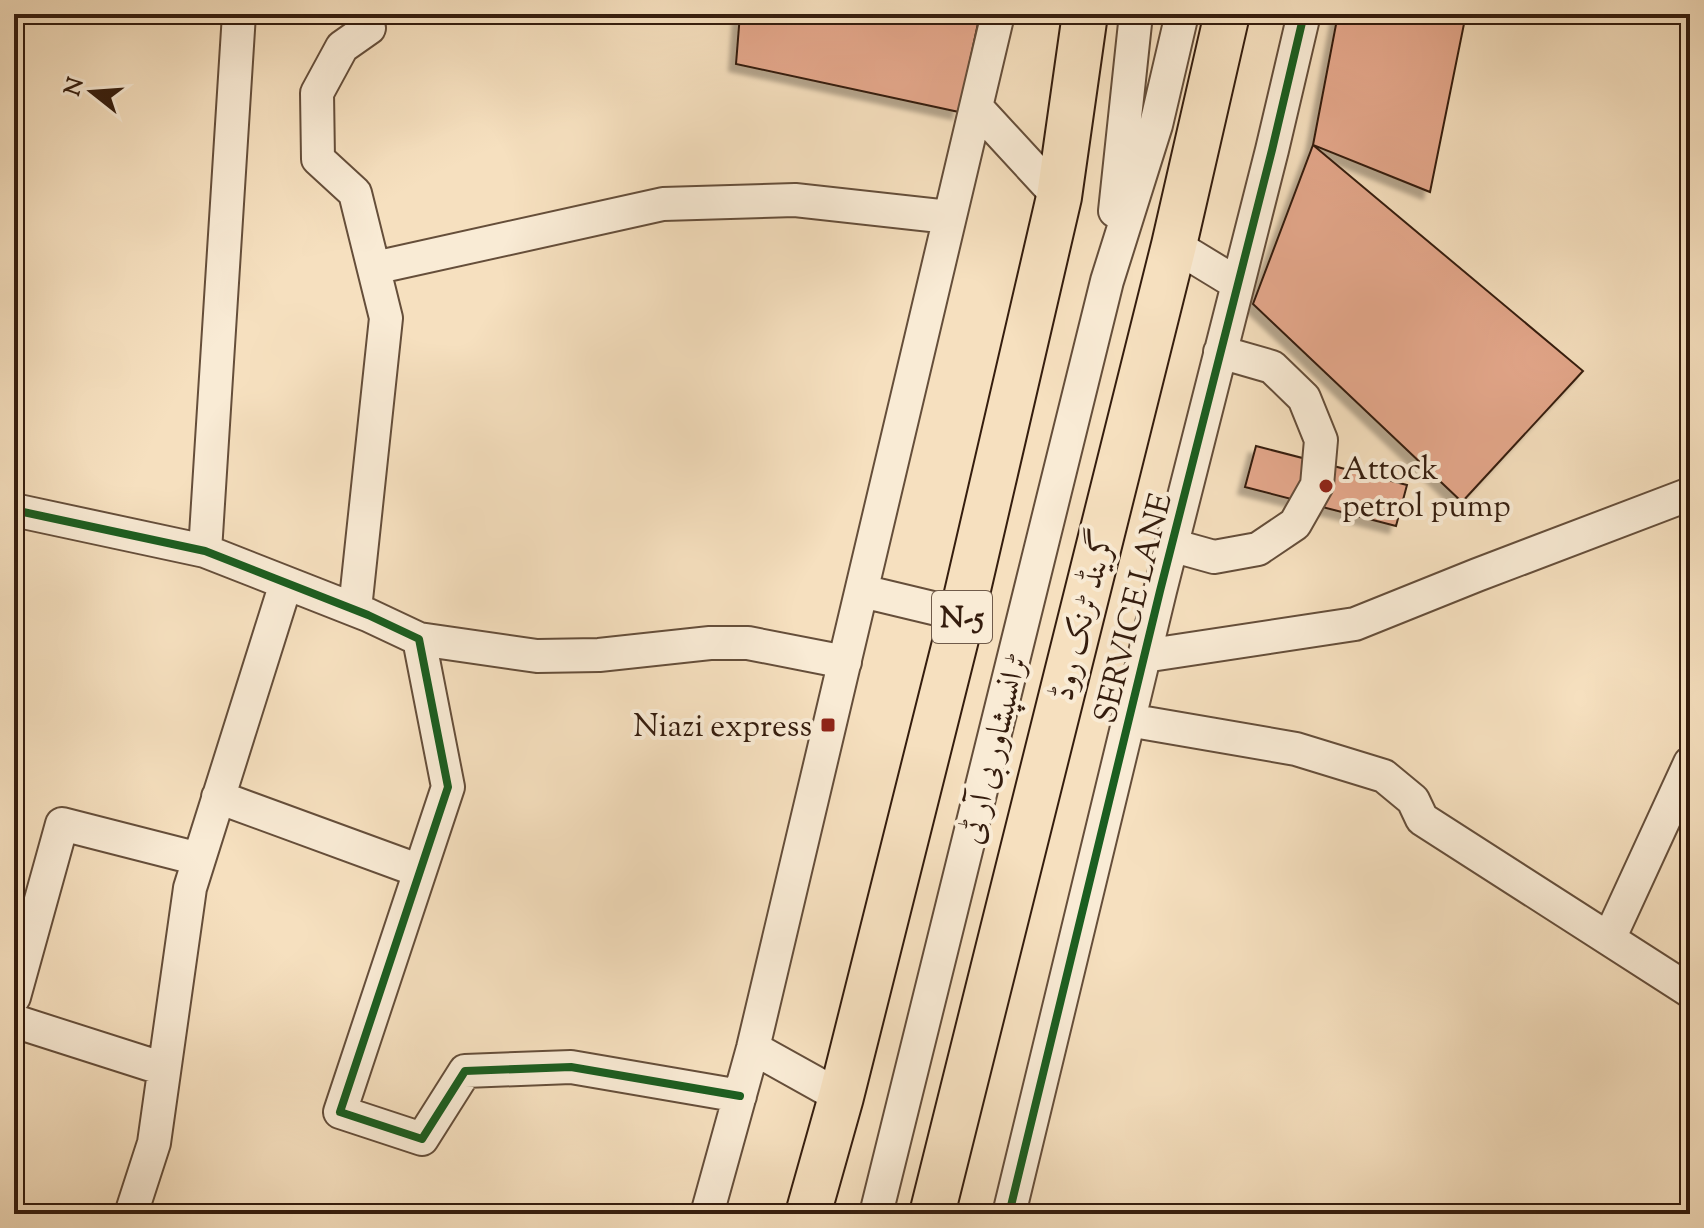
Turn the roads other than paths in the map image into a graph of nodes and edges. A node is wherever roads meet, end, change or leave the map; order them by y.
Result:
1 (239, 14) edge
2 (998, 14) edge
3 (1085, 14) edge
4 (1136, 14) edge
5 (1182, 14) edge
6 (1227, 14) edge
7 (1304, 14) edge
8 (369, 28) dead end
9 (977, 108) junction
10 (1059, 197) junction
11 (949, 217) junction
12 (1174, 245) junction
13 (374, 268) junction
14 (1107, 281) junction
15 (1238, 284) junction
16 (1220, 352) junction
17 (1690, 494) edge
18 (14, 510) edge
19 (1171, 545) junction
20 (205, 551) junction
21 (286, 583) junction
22 (862, 591) junction
23 (355, 609) junction
24 (962, 615) junction
25 (419, 639) junction
26 (1144, 656) junction
27 (845, 662) junction
28 (1128, 720) junction
29 (1690, 763) edge
30 (218, 797) junction
31 (199, 859) junction
32 (420, 871) junction
33 (1609, 939) junction
34 (1690, 991) edge
35 (14, 997) edge
36 (14, 1021) edge
37 (753, 1048) junction
38 (164, 1069) junction
39 (740, 1096) junction
40 (841, 1097) junction
41 (131, 1214) edge
42 (707, 1214) edge
43 (808, 1214) edge
44 (876, 1214) edge
45 (932, 1214) edge
46 (1009, 1214) edge

1 - 20 street
2 - 9 street
3 - 10 highway, N-5
4 - 14 street, ٹرانسپشاور بی آر ٹی
5 - 14 street, ٹرانسپشاور بی آر ٹی
6 - 12 highway, گرینڈ ٹرنک روڈ
7 - 15 street, SERVICE LANE
8 - 13 street
9 - 10 street
9 - 11 street
10 - 24 highway, N-5
11 - 13 street
11 - 22 street
12 - 15 street
12 - 45 highway, گرینڈ ٹرنک روڈ
13 - 23 street
14 - 44 street, ٹرانسپشاور بی آر ٹی
15 - 16 street, SERVICE LANE
16 - 19 street, SERVICE LANE
16 - 19 street
17 - 26 street
18 - 20 street
19 - 26 street, SERVICE LANE
20 - 21 street
21 - 23 street
21 - 30 street
22 - 24 street
22 - 27 street
23 - 25 street
24 - 40 highway, N-5
25 - 27 street
25 - 32 street
26 - 28 street, SERVICE LANE
27 - 37 street
28 - 33 street
28 - 46 street, SERVICE LANE
29 - 33 street
30 - 31 street
30 - 32 street
31 - 35 street
31 - 38 street
32 - 39 street
33 - 34 street
36 - 38 street
37 - 39 street
37 - 40 street
38 - 41 street
39 - 42 street
40 - 43 highway, N-5

